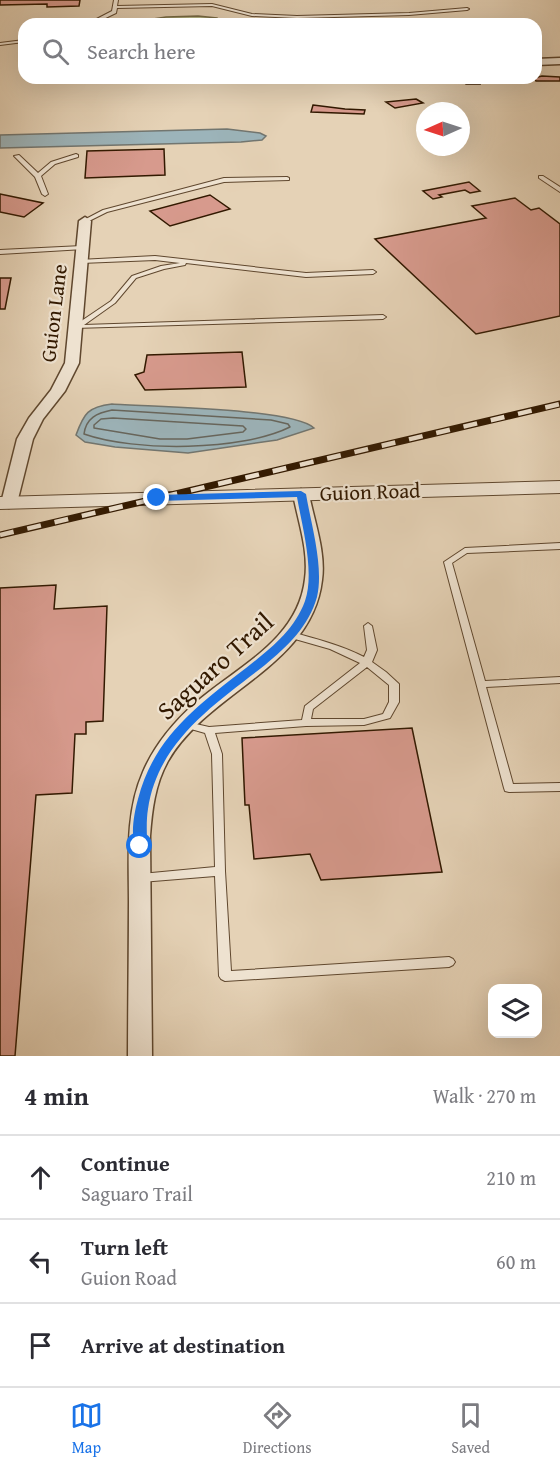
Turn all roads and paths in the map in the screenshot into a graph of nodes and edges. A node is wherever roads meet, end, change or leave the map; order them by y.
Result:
1 (116, 0) edge
2 (115, 7) junction
3 (466, 9) dead end
4 (105, 18) edge
5 (18, 42) edge
6 (0, 44) edge
7 (542, 62) edge
8 (560, 62) edge
9 (17, 156) dead end
10 (76, 156) dead end
11 (38, 176) junction
12 (541, 177) dead end
13 (287, 179) dead end
14 (560, 190) edge
15 (45, 194) dead end
16 (85, 221) joint
17 (0, 252) edge
18 (82, 255) junction
19 (198, 262) junction
20 (373, 272) dead end
21 (383, 317) dead end
22 (76, 327) junction
23 (560, 487) edge
24 (301, 494) junction
25 (5, 503) edge
26 (560, 546) edge
27 (368, 626) dead end
28 (291, 635) junction
29 (367, 662) junction
30 (560, 680) edge
31 (481, 684) junction
32 (306, 723) junction
33 (184, 724) junction
34 (209, 730) junction
35 (560, 787) edge
36 (220, 871) junction
37 (140, 878) junction
38 (449, 962) dead end
39 (140, 1056) edge

1 - 2 lane
2 - 3 lane
2 - 4 lane
5 - 6 lane
7 - 8 street
9 - 11 lane
10 - 11 lane
11 - 15 lane
12 - 14 lane
13 - 16 lane
16 - 18 street, Guion Lane
17 - 18 lane
18 - 19 lane
18 - 22 street, Guion Lane
19 - 20 lane
19 - 22 lane
21 - 22 lane
22 - 25 street, Guion Lane
23 - 24 street, Guion Road
24 - 25 street, Guion Road
24 - 28 street, Saguaro Trail
26 - 31 lane
27 - 29 lane
28 - 29 lane
28 - 33 street, Saguaro Trail
29 - 32 lane
29 - 32 lane
30 - 31 lane
31 - 35 lane
32 - 34 lane
33 - 34 lane
33 - 37 street, Saguaro Trail
34 - 36 lane
36 - 37 lane
36 - 38 lane
37 - 39 street, Saguaro Trail

